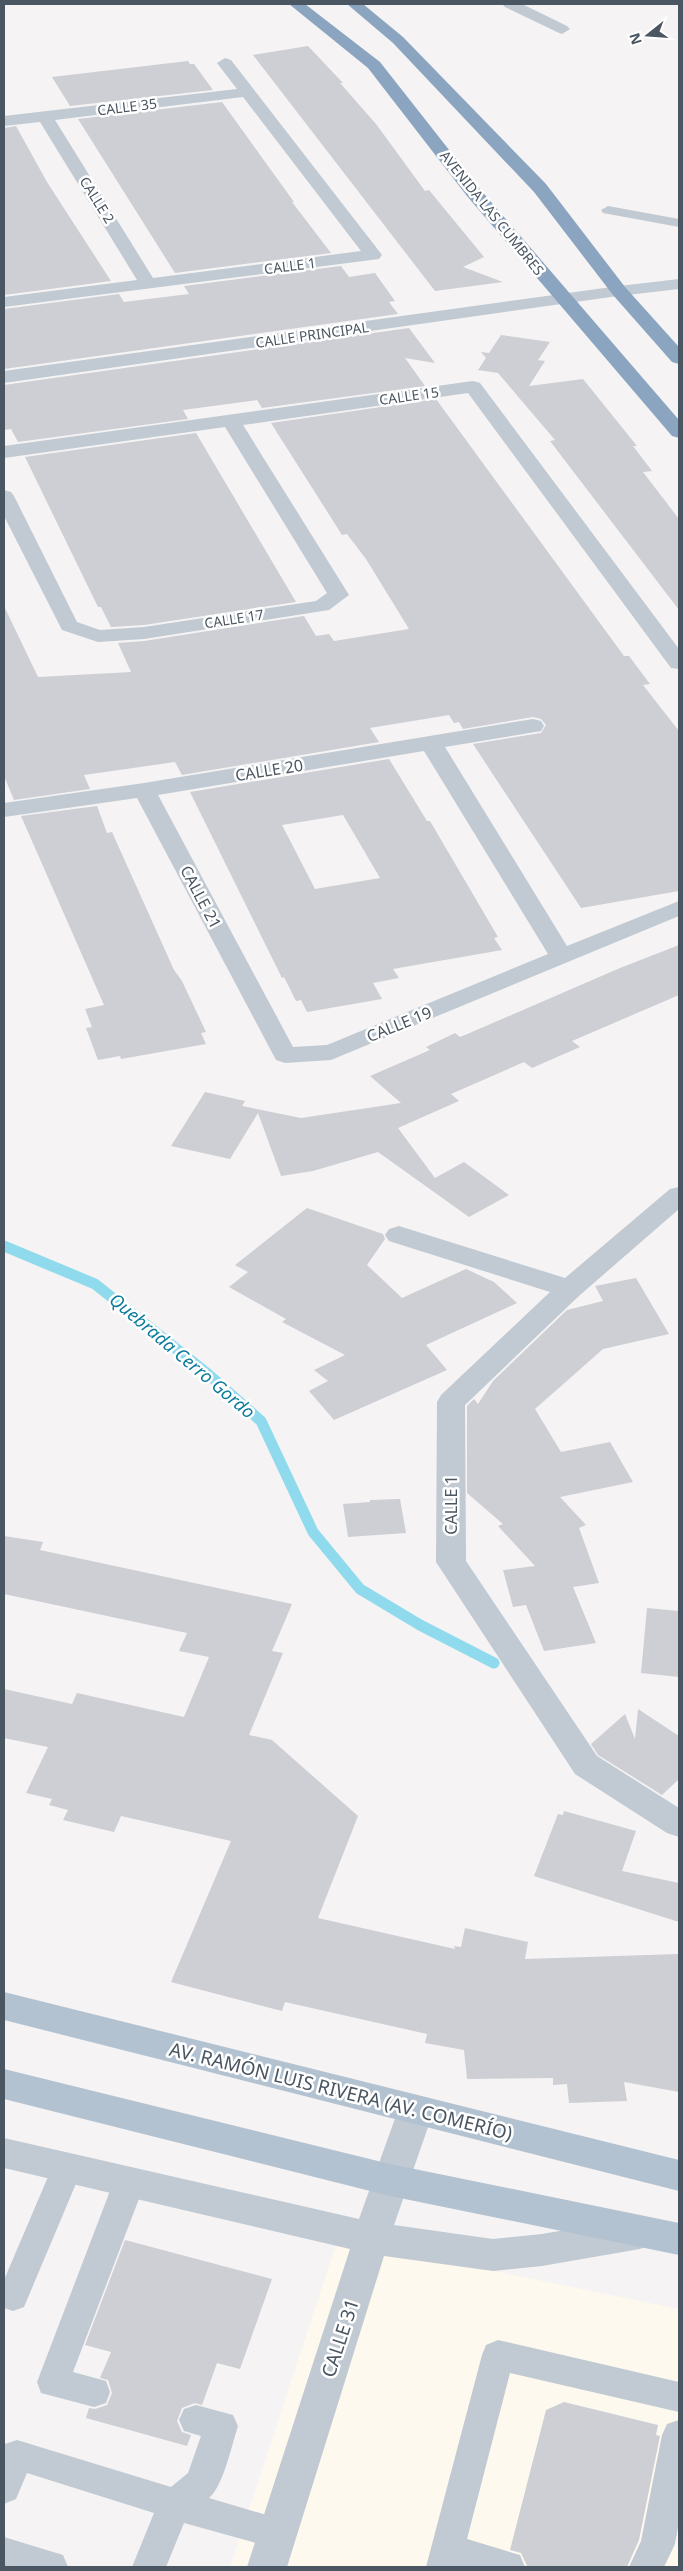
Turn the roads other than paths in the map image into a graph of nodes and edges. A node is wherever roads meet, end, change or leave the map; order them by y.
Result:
1 (296, 4) edge
2 (354, 4) edge
3 (510, 4) edge
4 (562, 29) dead end
5 (225, 62) dead end
6 (249, 92) junction
7 (45, 116) junction
8 (4, 121) edge
9 (608, 210) dead end
10 (679, 223) edge
11 (148, 284) junction
12 (679, 284) edge
13 (620, 291) junction
14 (563, 299) junction
15 (4, 302) edge
16 (679, 358) edge
17 (4, 377) edge
18 (232, 421) junction
19 (679, 432) edge
20 (4, 452) edge
21 (4, 496) edge
22 (679, 663) edge
23 (533, 726) dead end
24 (431, 743) junction
25 (144, 790) junction
26 (4, 810) edge
27 (679, 908) edge
28 (562, 957) junction
29 (259, 1005) joint
30 (679, 1195) edge
31 (399, 1235) dead end
32 (570, 1290) junction
33 (679, 1824) edge
34 (4, 2006) edge
35 (4, 2084) edge
36 (416, 2110) junction
37 (4, 2153) edge
38 (67, 2167) junction
39 (679, 2176) edge
40 (390, 2180) junction
41 (129, 2182) junction
42 (662, 2236) edge
43 (372, 2238) junction
44 (4, 2294) edge
45 (94, 2392) dead end
46 (679, 2397) edge
47 (196, 2420) dead end
48 (679, 2435) edge
49 (4, 2488) edge
50 (175, 2504) junction
51 (278, 2532) junction
52 (4, 2553) edge
53 (445, 2559) edge
54 (51, 2567) edge
55 (149, 2567) edge
56 (267, 2567) edge
57 (508, 2567) edge
58 (646, 2567) edge

1 - 14 highway, AVENIDA LAS CUMBRES
2 - 13 highway
3 - 4 street
5 - 6 street
6 - 7 street, CALLE 35
6 - 11 street, CALLE 1
7 - 8 street, CALLE 35
7 - 11 street, CALLE 2
9 - 10 lane
11 - 15 street, CALLE 1
12 - 13 street
13 - 14 street, CALLE PRINCIPAL
13 - 16 highway
14 - 17 street, CALLE PRINCIPAL
14 - 19 highway, AVENIDA LAS CUMBRES
18 - 20 street, CALLE 15
18 - 21 street, CALLE 17
18 - 22 street, CALLE 15
23 - 24 street, CALLE 20
24 - 25 street, CALLE 20
24 - 28 street
25 - 26 street, CALLE 20
25 - 29 street, CALLE 21
27 - 28 street, CALLE 19
28 - 29 street, CALLE 19
30 - 32 street, CALLE 1
31 - 32 street
32 - 33 street, CALLE 1
34 - 36 main road, AV. RAMÓN LUIS RIVERA (AV. COMERÍO)
35 - 40 main road
36 - 39 main road, AV. RAMÓN LUIS RIVERA (AV. COMERÍO)
36 - 40 street, CALLE 31
37 - 38 street
38 - 41 street
38 - 44 lane
40 - 42 main road
40 - 43 street, CALLE 31
41 - 43 street
41 - 45 lane
42 - 43 street
43 - 51 street, CALLE 31
46 - 53 lane
47 - 50 lane
48 - 58 lane
49 - 50 lane
50 - 51 lane
50 - 55 lane
51 - 56 street, CALLE 31
52 - 54 lane
53 - 57 lane

